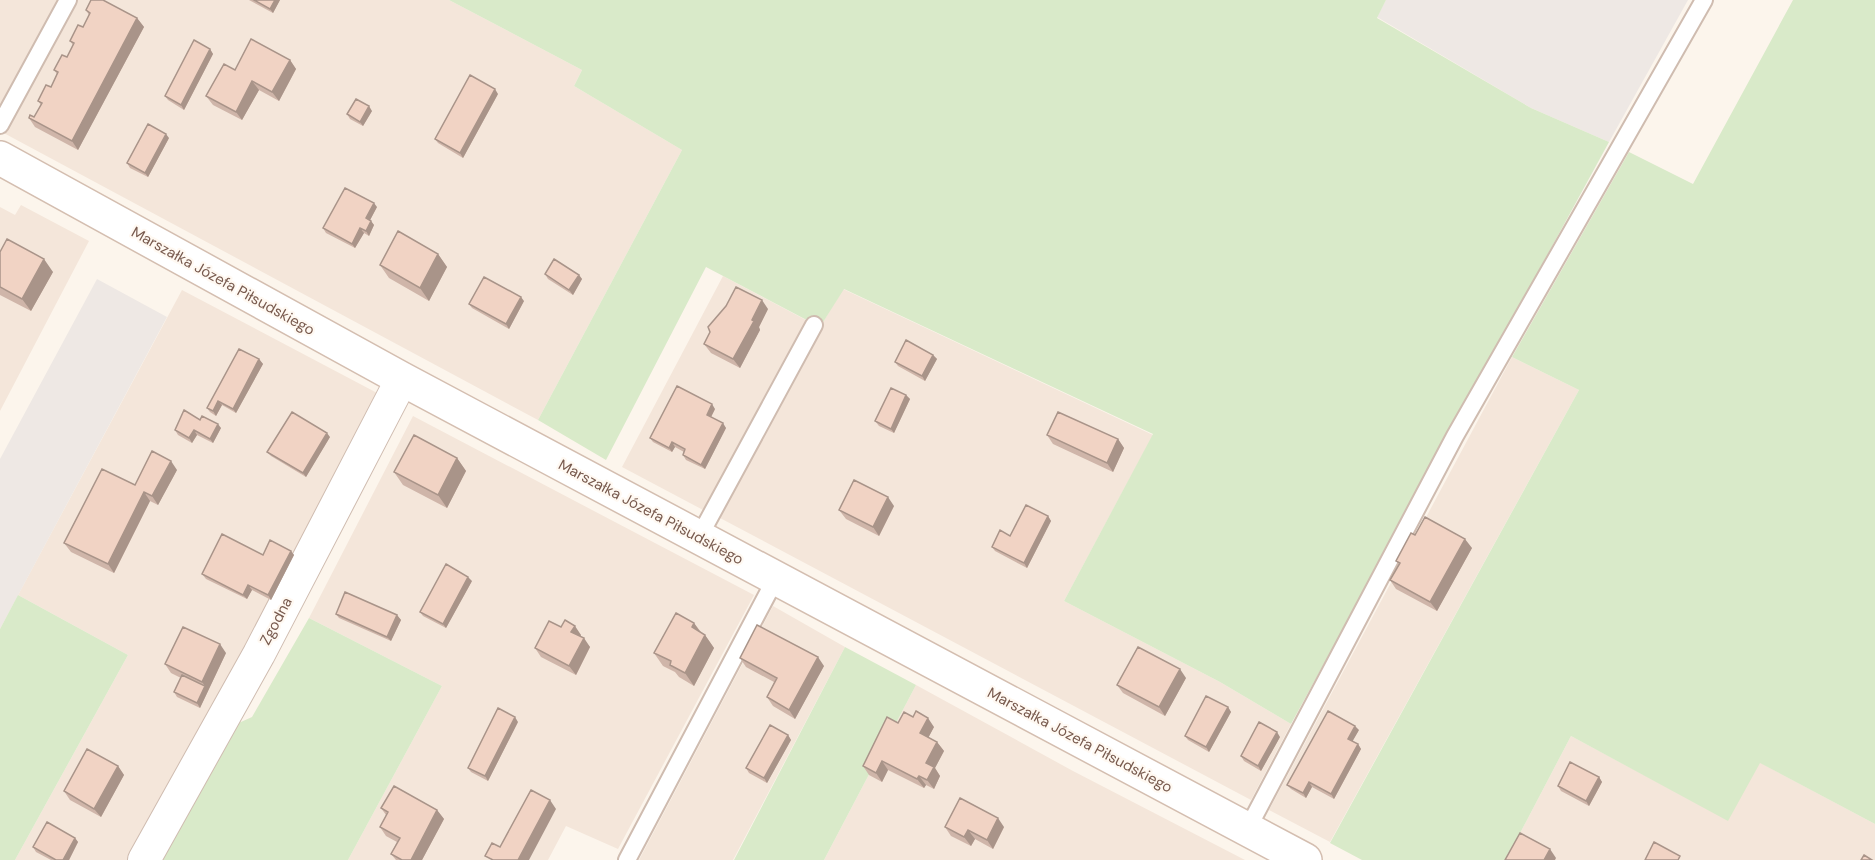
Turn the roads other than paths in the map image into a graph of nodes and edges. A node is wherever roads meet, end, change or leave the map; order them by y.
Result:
1 (68, 0) edge
2 (1704, 0) edge
3 (0, 125) edge
4 (0, 158) edge
5 (814, 325) dead end
6 (402, 379) junction
7 (699, 537) junction
8 (776, 578) junction
9 (1247, 830) junction
10 (144, 860) edge
11 (627, 860) edge
12 (1305, 860) edge

1 - 3 lane
2 - 9 lane
4 - 6 street, Marszałka Józefa Piłsudskiego
5 - 7 lane
6 - 7 street, Marszałka Józefa Piłsudskiego
6 - 10 street, Zgodna
7 - 8 street, Marszałka Józefa Piłsudskiego
8 - 9 street, Marszałka Józefa Piłsudskiego
8 - 11 lane
9 - 12 street, Marszałka Józefa Piłsudskiego

